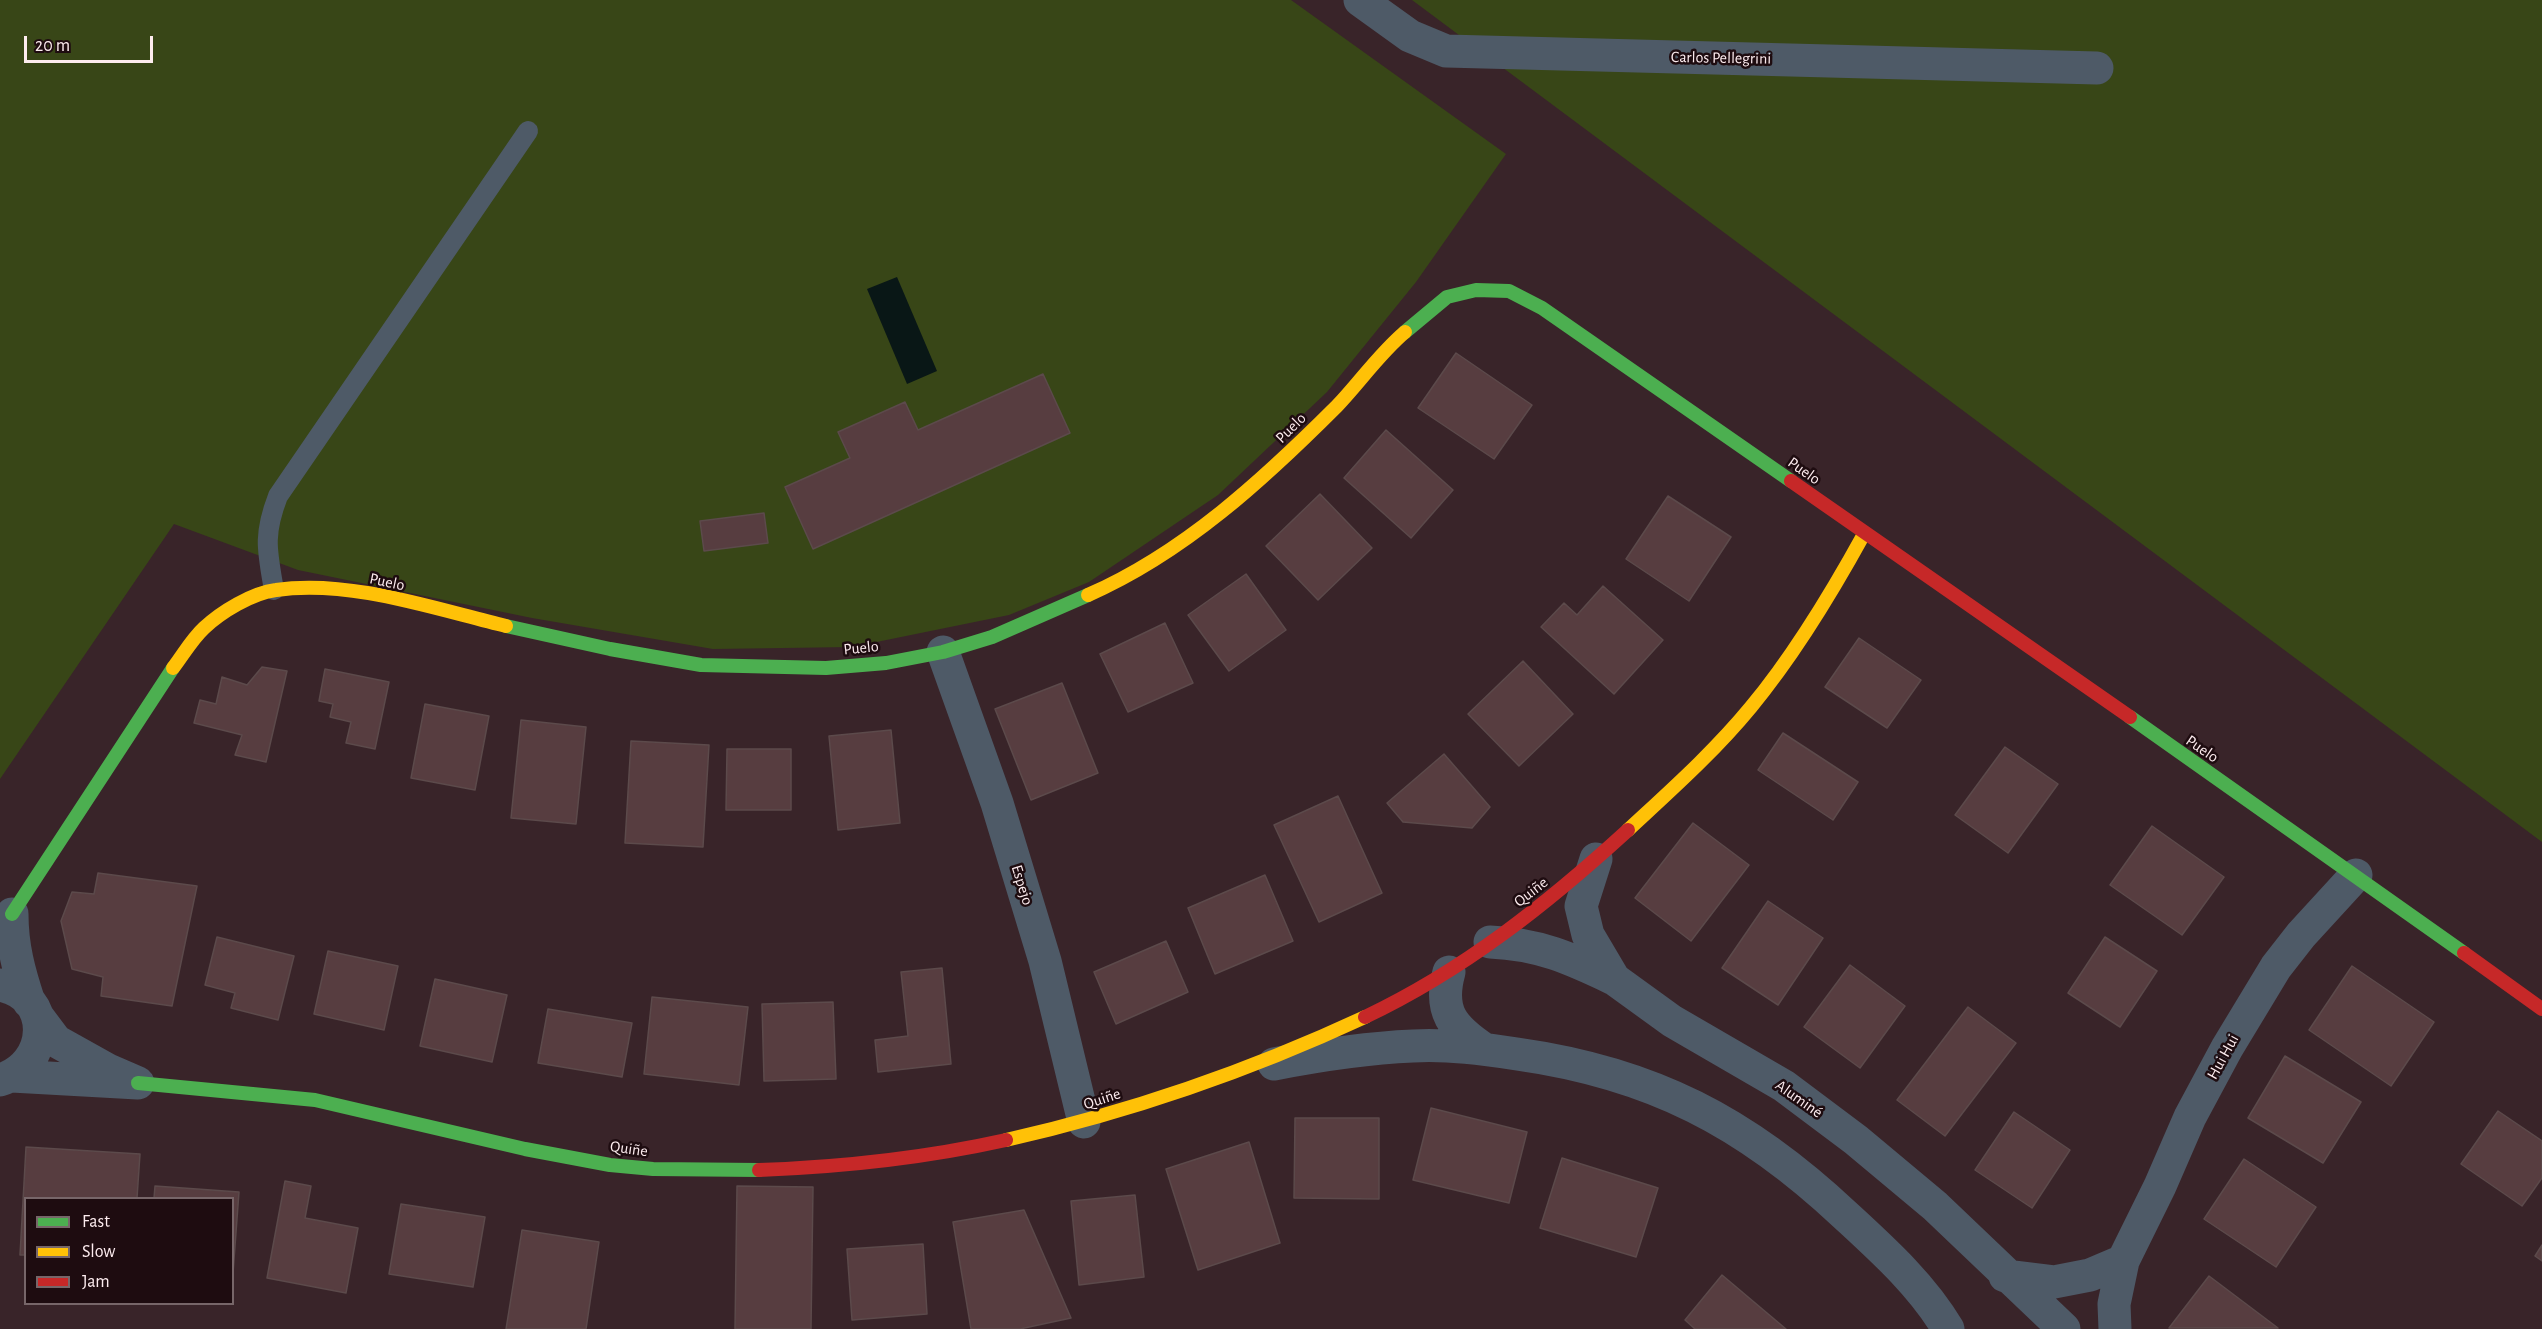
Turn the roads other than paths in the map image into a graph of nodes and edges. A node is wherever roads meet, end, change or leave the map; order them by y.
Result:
1 (1360, 0) edge
2 (2097, 68) dead end
3 (528, 131) dead end
4 (1864, 534) junction
5 (274, 590) junction
6 (943, 652) junction
7 (1596, 859) junction
8 (2356, 874) junction
9 (6, 924) edge
10 (1491, 942) junction
11 (1449, 972) junction
12 (1614, 979) junction
13 (0, 985) edge
14 (33, 1009) junction
15 (2542, 1009) edge
16 (1484, 1049) junction
17 (1243, 1070) junction
18 (6, 1078) edge
19 (138, 1083) junction
20 (1084, 1122) junction
21 (2123, 1261) junction
22 (2006, 1276) junction
23 (1948, 1329) edge
24 (2064, 1329) edge
25 (2115, 1329) edge

1 - 2 street, Carlos Pellegrini
3 - 5 lane
4 - 6 street, Puelo
4 - 7 street, Quiñe
4 - 8 street, Puelo
5 - 6 street, Puelo
5 - 9 street, Puelo
6 - 20 street, Espejo
7 - 10 street, Quiñe
7 - 12 street, Aluminé
8 - 15 street, Puelo
8 - 21 street, Hui Hui
9 - 14 street
10 - 11 street, Quiñe
10 - 12 street
11 - 16 street
11 - 17 street, Quiñe
12 - 22 street, Aluminé
13 - 14 street
14 - 18 street
14 - 19 street
16 - 17 street
16 - 23 street
17 - 20 street, Quiñe
18 - 19 street
19 - 20 street, Quiñe
21 - 22 street
21 - 25 street, Hui Hui
22 - 24 street, Aluminé

